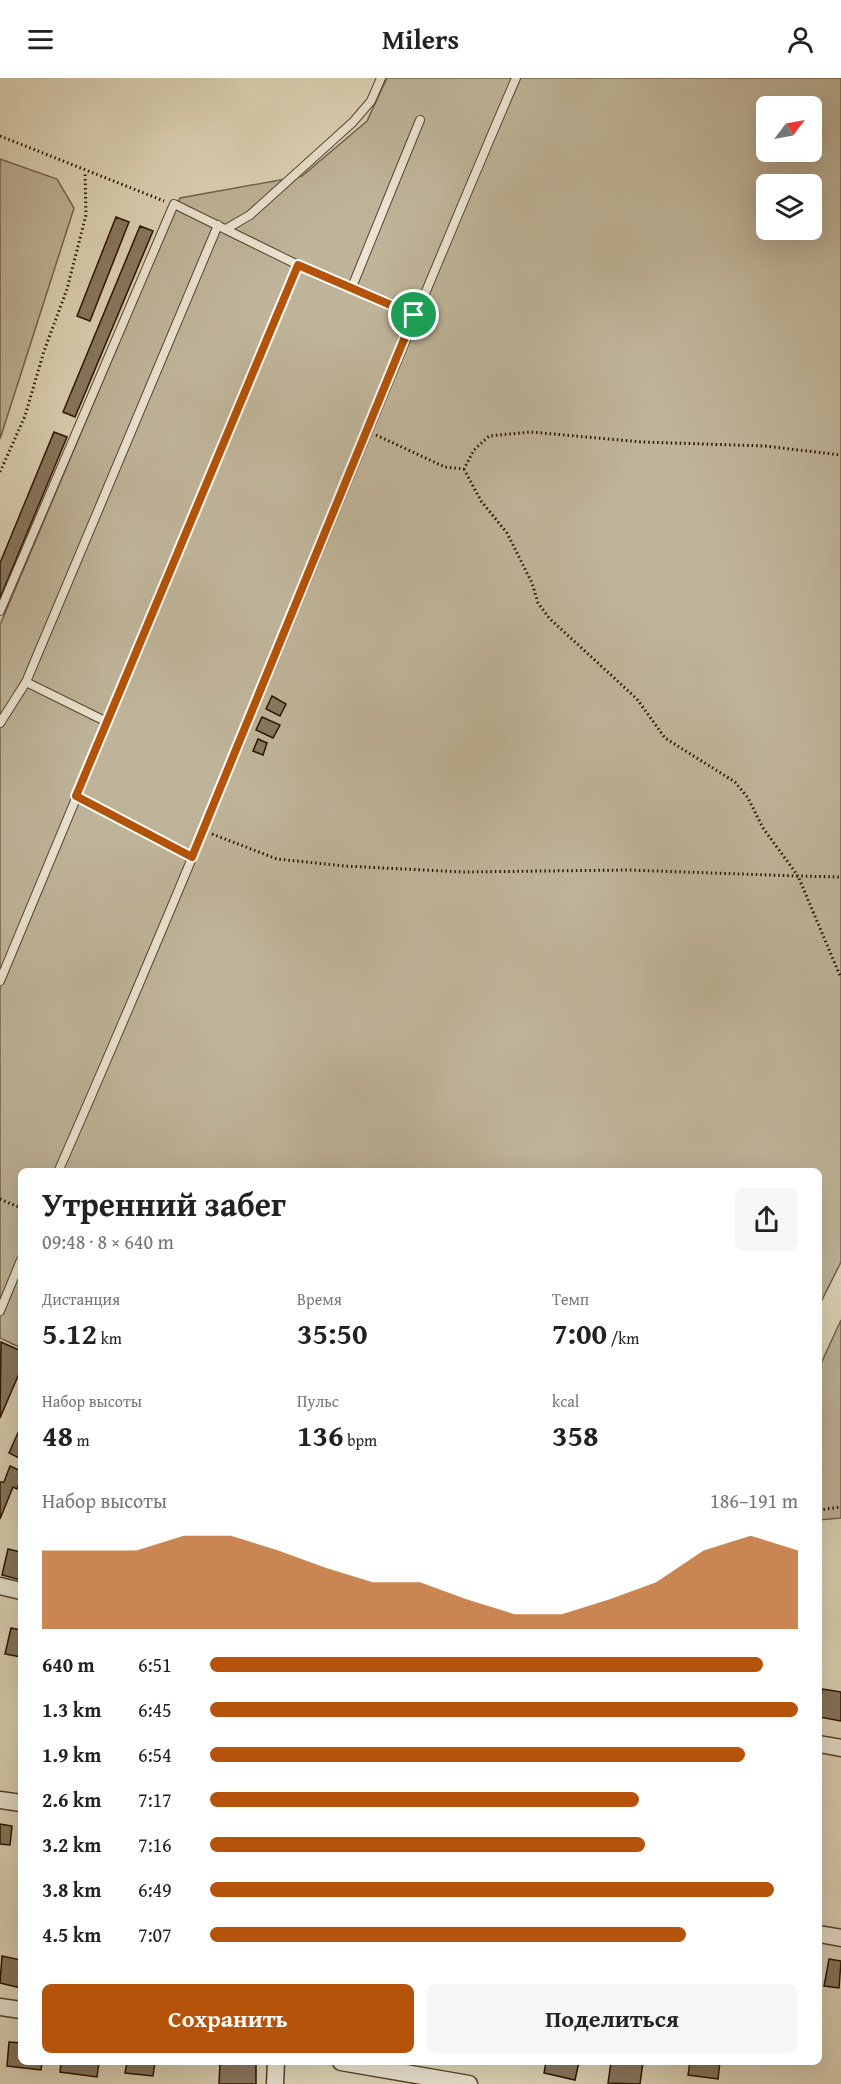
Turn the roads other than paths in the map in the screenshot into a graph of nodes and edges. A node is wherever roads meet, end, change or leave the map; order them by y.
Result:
1 (381, 78) edge
2 (516, 78) edge
3 (420, 120) dead end
4 (222, 227) junction
5 (298, 265) junction
6 (352, 287) junction
7 (414, 315) junction
8 (0, 611) edge
9 (26, 682) junction
10 (107, 722) junction
11 (0, 723) edge
12 (0, 981) edge
13 (60, 1168) edge
14 (18, 1267) edge
15 (0, 1311) edge
16 (0, 1586) edge
17 (18, 1590) edge
18 (822, 1745) edge
19 (841, 1748) edge
20 (0, 1800) edge
21 (18, 1803) edge
22 (822, 1935) edge
23 (841, 1938) edge
24 (0, 2007) edge
25 (18, 2010) edge
26 (276, 2065) edge
27 (358, 2065) edge
28 (275, 2084) edge
29 (469, 2084) edge

1 - 4 lane
2 - 7 lane
3 - 6 lane
4 - 5 lane
4 - 8 lane
4 - 9 lane
5 - 6 lane
5 - 10 lane
6 - 7 lane
7 - 13 lane
9 - 10 lane
9 - 11 lane
10 - 12 lane
14 - 15 lane
16 - 17 street
18 - 19 street
20 - 21 street
22 - 23 street
24 - 25 street
26 - 28 street
27 - 29 street

